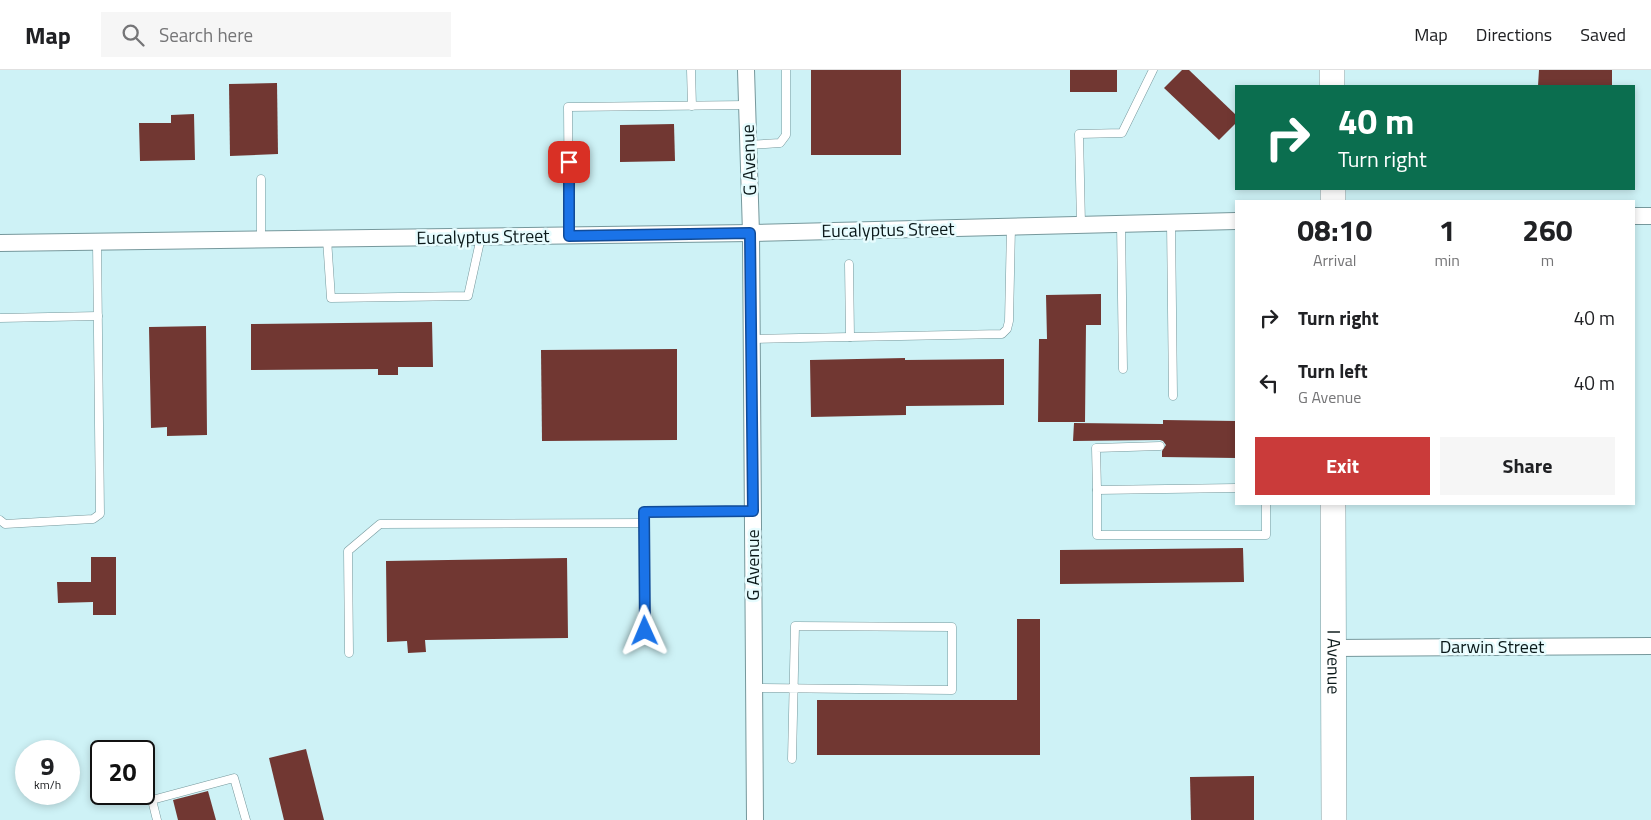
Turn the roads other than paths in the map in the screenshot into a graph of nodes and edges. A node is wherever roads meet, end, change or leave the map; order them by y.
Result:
1 (692, 70) edge
2 (746, 70) edge
3 (786, 70) edge
4 (1153, 70) edge
5 (1332, 70) edge
6 (1332, 85) edge
7 (747, 105) junction
8 (692, 106) junction
9 (748, 145) junction
10 (261, 178) dead end
11 (1635, 216) edge
12 (1651, 216) edge
13 (1235, 221) edge
14 (1171, 223) junction
15 (1080, 224) junction
16 (1120, 224) junction
17 (1011, 227) junction
18 (750, 233) junction
19 (569, 236) junction
20 (481, 237) junction
21 (327, 239) junction
22 (261, 240) junction
23 (97, 242) junction
24 (0, 243) edge
25 (849, 264) dead end
26 (98, 316) junction
27 (0, 318) edge
28 (850, 337) junction
29 (751, 339) junction
30 (1123, 369) dead end
31 (1173, 396) dead end
32 (1160, 446) dead end
33 (1235, 488) edge
34 (1097, 490) junction
35 (1266, 505) edge
36 (1333, 505) edge
37 (753, 511) junction
38 (0, 520) edge
39 (644, 524) junction
40 (645, 631) dead end
41 (1651, 646) edge
42 (1332, 648) junction
43 (349, 653) dead end
44 (754, 688) junction
45 (794, 689) junction
46 (792, 759) dead end
47 (157, 820) edge
48 (246, 820) edge
49 (755, 820) edge
50 (1334, 820) edge

1 - 8 lane
2 - 7 street, G Avenue
3 - 9 lane
4 - 15 lane
5 - 6 main road
7 - 8 lane
7 - 9 street, G Avenue
8 - 19 lane
9 - 18 street, G Avenue
10 - 22 lane
11 - 12 street
13 - 14 street, Eucalyptus Street
14 - 16 street, Eucalyptus Street
14 - 31 lane
15 - 16 street, Eucalyptus Street
15 - 17 street, Eucalyptus Street
16 - 30 lane
17 - 18 street, Eucalyptus Street
17 - 28 lane
18 - 19 street, Eucalyptus Street
18 - 29 street, G Avenue
19 - 20 street, Eucalyptus Street
20 - 21 street, Eucalyptus Street
20 - 21 lane
21 - 22 street, Eucalyptus Street
22 - 23 street, Eucalyptus Street
23 - 24 street, Eucalyptus Street
23 - 26 lane
25 - 28 lane
26 - 27 lane
26 - 38 lane
28 - 29 lane
29 - 37 street, G Avenue
32 - 34 lane
33 - 34 lane
34 - 35 lane
36 - 42 main road, I Avenue
37 - 39 lane
37 - 44 street, G Avenue
39 - 40 lane
39 - 43 lane
41 - 42 street, Darwin Street
42 - 50 main road, I Avenue
44 - 45 lane
44 - 49 street, G Avenue
45 - 45 lane
45 - 46 lane
47 - 48 lane

